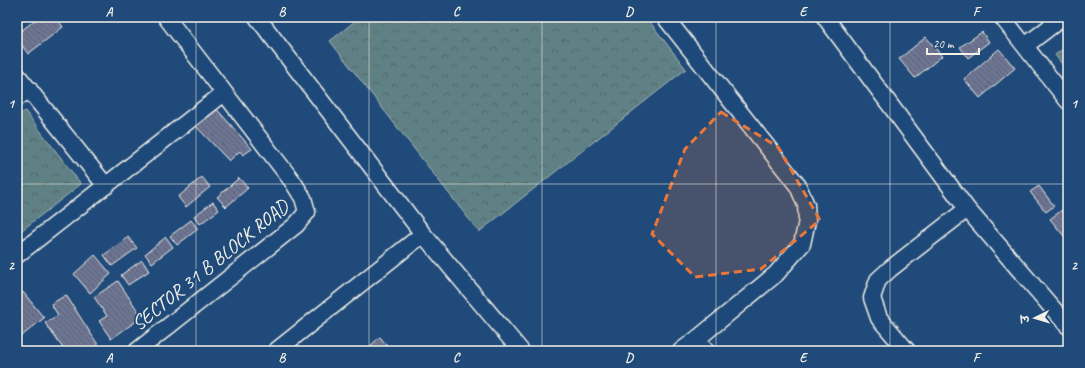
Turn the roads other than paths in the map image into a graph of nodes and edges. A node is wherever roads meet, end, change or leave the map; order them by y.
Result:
1 (166, 17) edge
2 (257, 17) edge
3 (665, 17) edge
4 (825, 17) edge
5 (1002, 17) edge
6 (1063, 17) edge
7 (1025, 46) junction
8 (17, 75) edge
9 (224, 93) junction
10 (23, 94) edge
11 (1068, 101) edge
12 (106, 186) junction
13 (967, 209) junction
14 (423, 234) junction
15 (17, 255) edge
16 (1068, 326) edge
17 (702, 345) edge
18 (137, 351) edge
19 (276, 351) edge
20 (521, 351) edge
21 (681, 351) edge
22 (907, 351) edge

1 - 9 street, SECTOR 31 B BLOCK ROAD
2 - 14 street
3 - 17 street
4 - 13 street
5 - 7 street
6 - 7 street
7 - 11 street
8 - 10 street
9 - 12 street
9 - 18 street, SECTOR 31 B BLOCK ROAD
10 - 12 street
12 - 15 street
13 - 16 street
13 - 22 street
14 - 19 street
14 - 20 street
17 - 21 street

